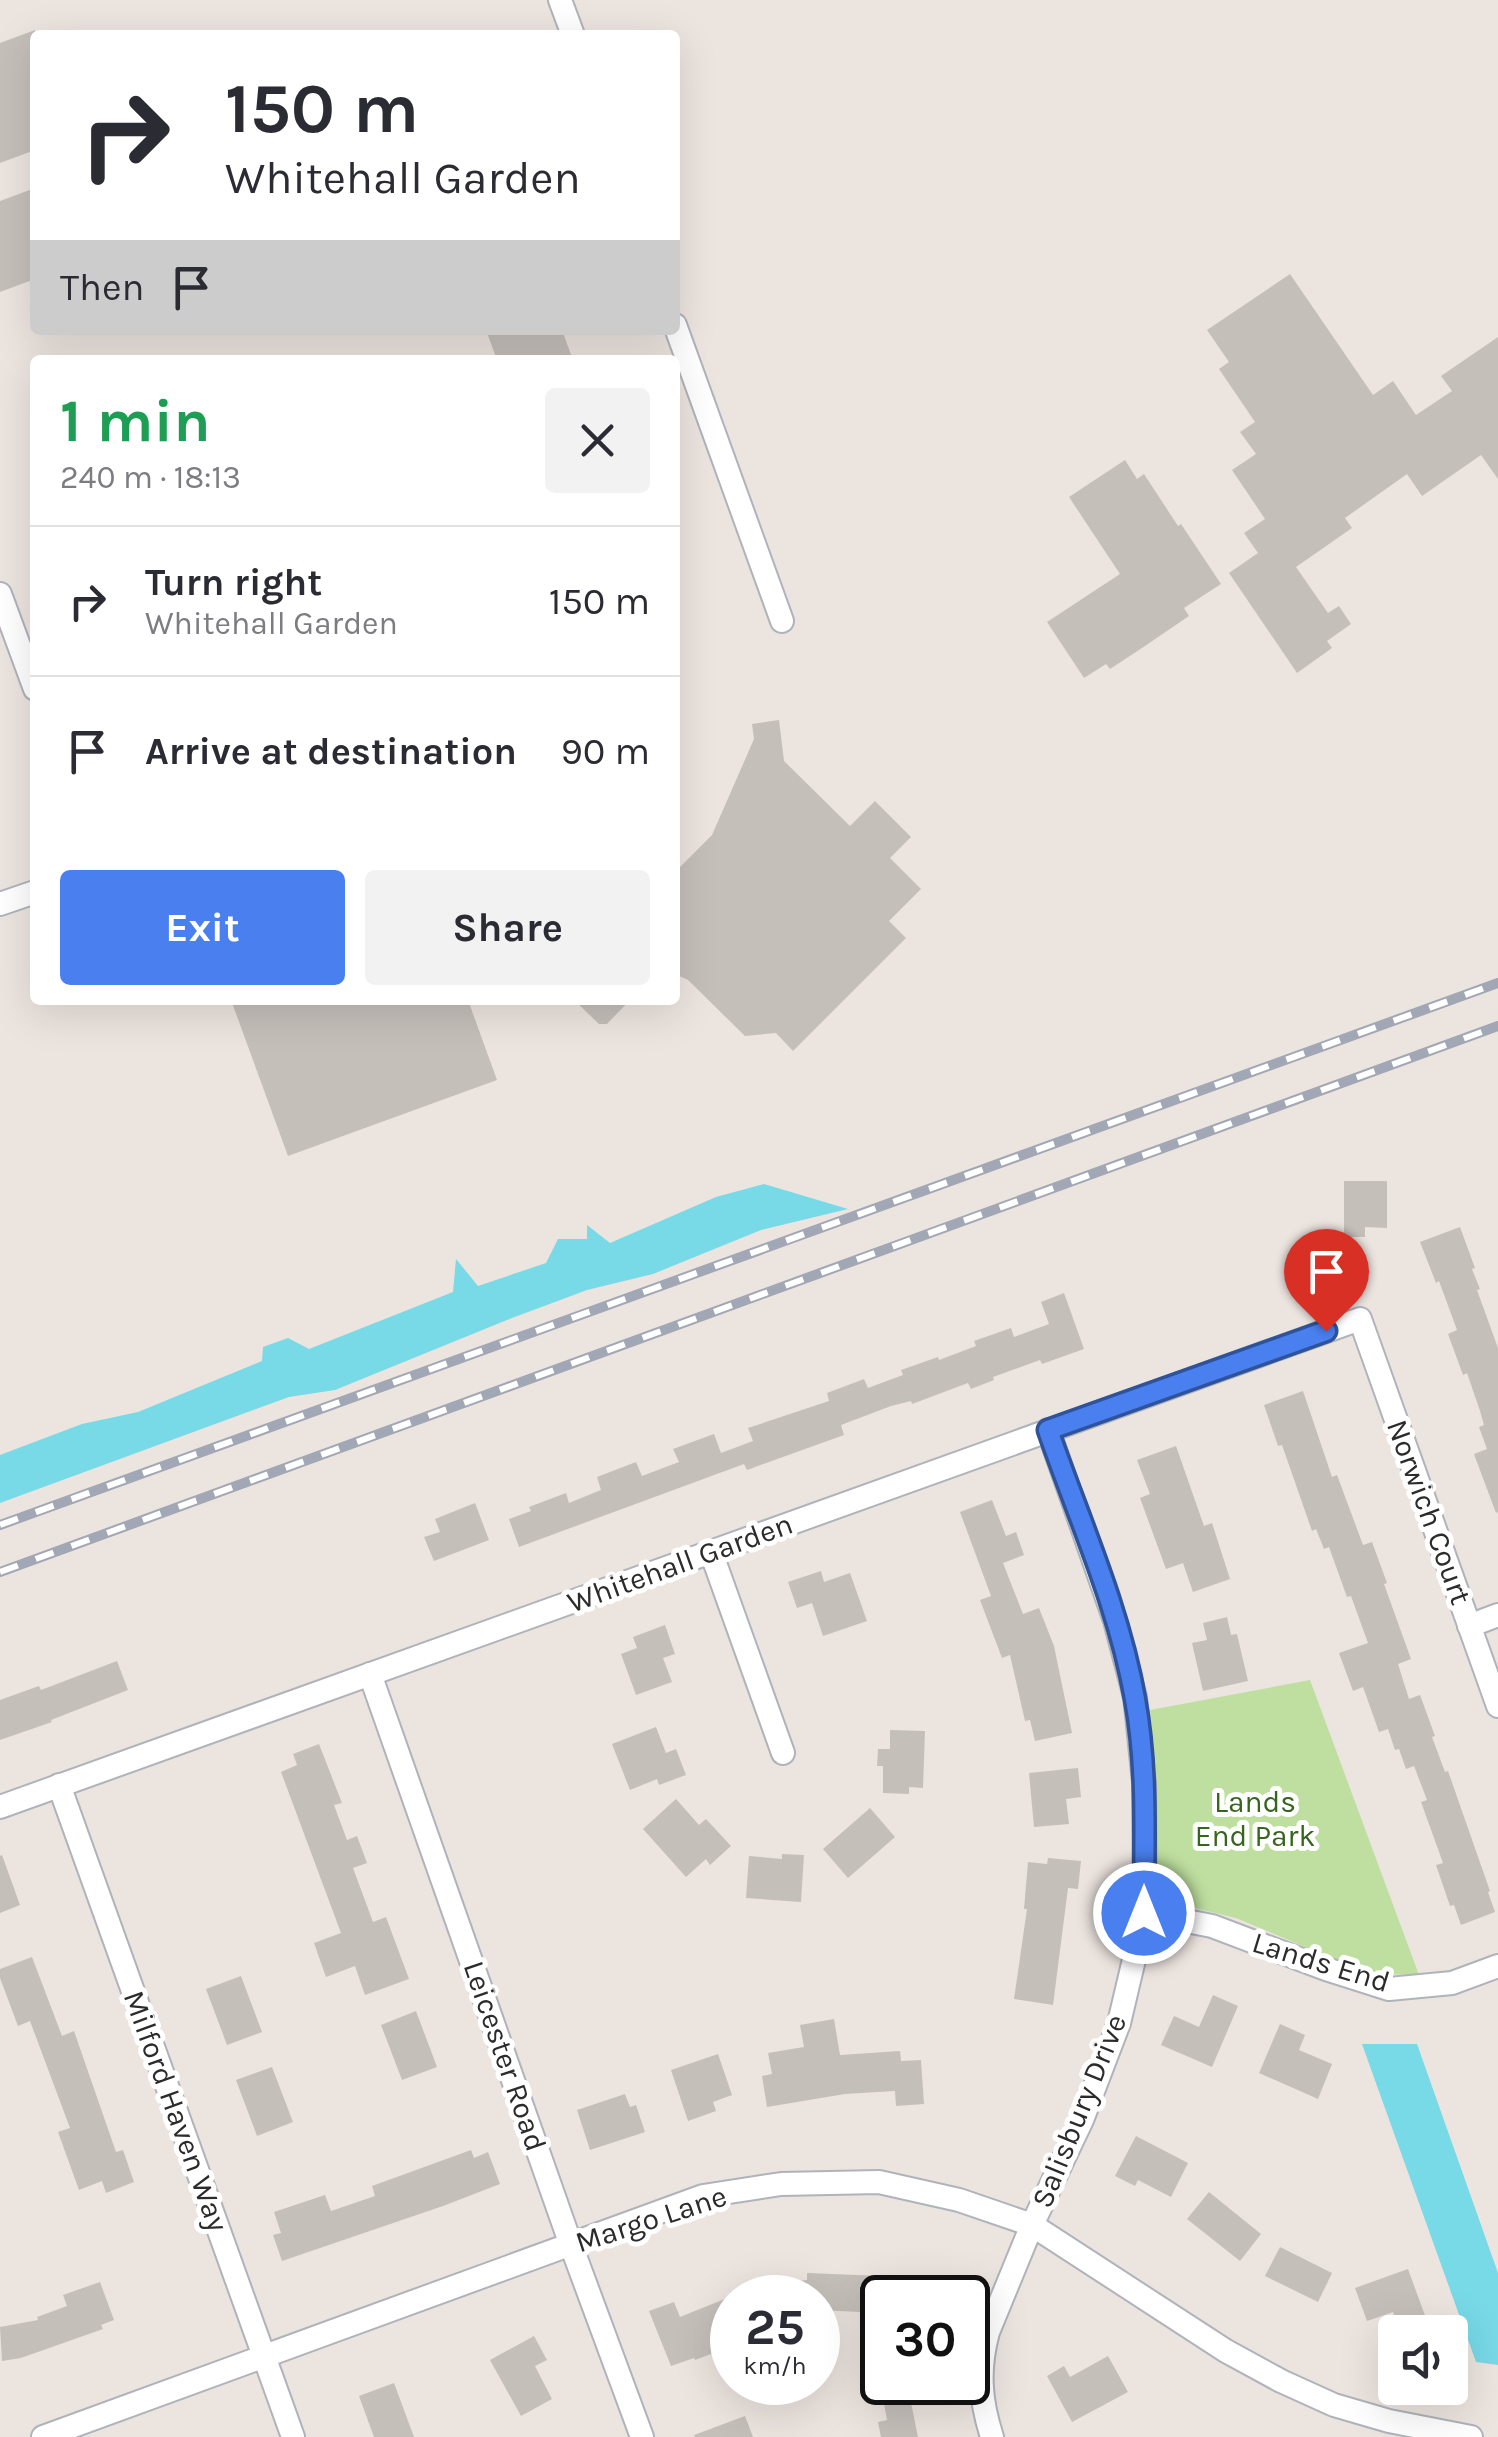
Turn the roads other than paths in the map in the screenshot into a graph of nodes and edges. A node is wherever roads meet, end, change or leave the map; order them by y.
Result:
1 (560, 0) edge
2 (571, 30) edge
3 (679, 335) edge
4 (0, 594) edge
5 (782, 620) dead end
6 (30, 675) edge
7 (30, 894) edge
8 (0, 904) edge
9 (1360, 1319) joint
10 (1048, 1430) junction
11 (711, 1552) junction
12 (1498, 1616) edge
13 (1470, 1626) junction
14 (370, 1674) junction
15 (1498, 1706) edge
16 (783, 1753) dead end
17 (59, 1786) junction
18 (0, 1807) edge
19 (1144, 1913) junction
20 (1498, 1966) edge
21 (1032, 2224) junction
22 (571, 2244) junction
23 (264, 2357) junction
24 (43, 2437) edge
25 (293, 2437) edge
26 (642, 2437) edge
27 (992, 2437) edge
28 (1470, 2437) edge

1 - 2 street
3 - 5 street
4 - 6 street
7 - 8 street
9 - 10 street, Whitehall Garden
9 - 13 street, Norwich Court
10 - 11 street, Whitehall Garden
10 - 19 street, Salisbury Drive
11 - 14 street, Whitehall Garden
11 - 16 street
12 - 13 street
13 - 15 street, Norwich Court
14 - 17 street, Whitehall Garden
14 - 22 street, Leicester Road
17 - 18 street, Whitehall Garden
17 - 23 street, Milford Haven Way
19 - 20 street, Lands End
19 - 21 street, Salisbury Drive
21 - 22 street, Margo Lane
21 - 27 street, Salisbury Drive
21 - 28 street, Margo Lane
22 - 23 street, Margo Lane
22 - 26 street, Leicester Road
23 - 24 street, Margo Lane
23 - 25 street, Milford Haven Way

